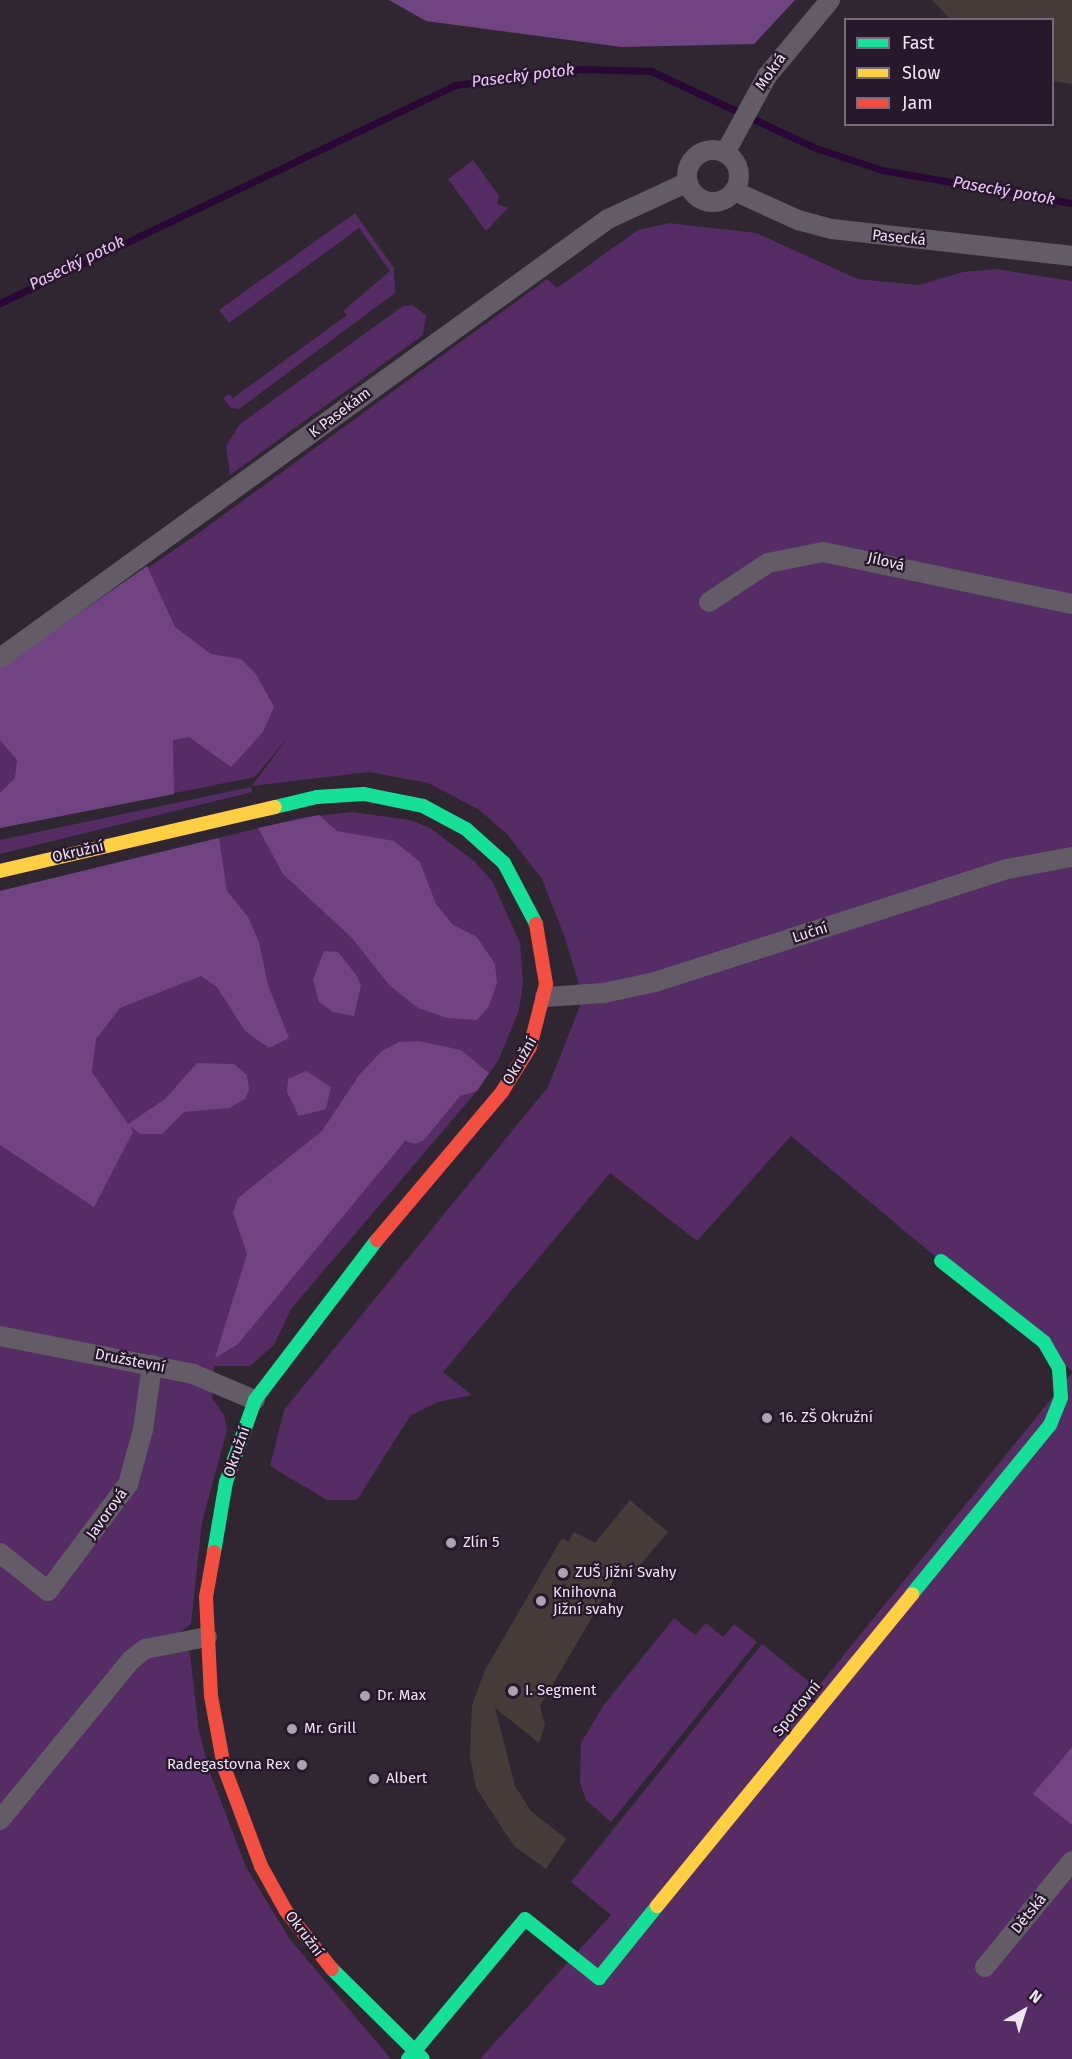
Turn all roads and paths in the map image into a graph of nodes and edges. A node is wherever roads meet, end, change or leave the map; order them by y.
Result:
1 (830, 0) edge
2 (725, 153) junction
3 (688, 182) junction
4 (734, 191) junction
5 (1072, 256) edge
6 (709, 602) dead end
7 (1072, 604) edge
8 (0, 658) edge
9 (1072, 857) edge
10 (0, 871) edge
11 (545, 997) junction
12 (941, 1261) dead end
13 (0, 1336) edge
14 (152, 1365) junction
15 (255, 1400) junction
16 (0, 1553) edge
17 (207, 1637) junction
18 (0, 1820) edge
19 (1072, 1861) edge
20 (986, 1967) dead end
21 (415, 2056) edge

1 - 2 street, Mokrá
2 - 3 street
2 - 4 street
3 - 4 street
3 - 8 street, K Pasekám
4 - 5 street, Pasecká
6 - 7 street, Jílová
9 - 11 street, Luční
10 - 11 street, Okružní
11 - 15 street, Okružní
12 - 21 street, Sportovní
13 - 14 street, Družstevní
14 - 15 street, Družstevní
14 - 16 street, Javorová
15 - 17 street, Okružní
17 - 18 street
17 - 21 street, Okružní
19 - 20 street, Dětská

